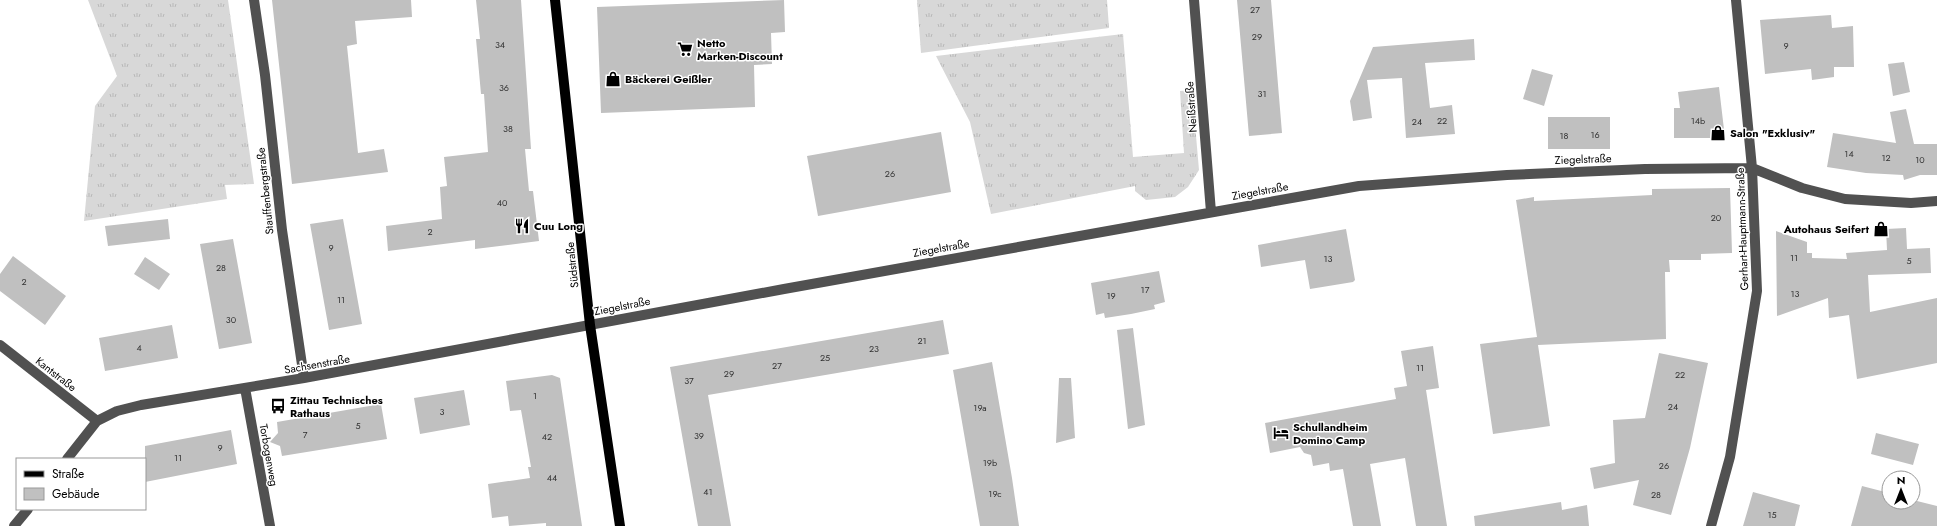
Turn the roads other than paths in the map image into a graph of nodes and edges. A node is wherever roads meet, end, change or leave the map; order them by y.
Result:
1 (254, 0) edge
2 (555, 0) edge
3 (1194, 0) edge
4 (1736, 0) edge
5 (1752, 168) junction
6 (1937, 201) edge
7 (1211, 212) junction
8 (590, 325) junction
9 (0, 345) edge
10 (304, 378) junction
11 (245, 388) junction
12 (97, 421) junction
13 (69, 458) edge
14 (27, 510) edge
15 (14, 526) edge
16 (270, 526) edge
17 (620, 526) edge
18 (1711, 526) edge

1 - 10 street, Stauffenbergstraße
2 - 8 main road, Südstraße
3 - 7 street, Neißstraße
4 - 5 street, Gerhart-Hauptmann-Straße
5 - 6 street, Ziegelstraße
5 - 7 street, Ziegelstraße
5 - 18 street, Gerhart-Hauptmann-Straße
7 - 8 street, Ziegelstraße
8 - 10 street, Sachsenstraße
8 - 17 main road, Südstraße
9 - 12 street, Kantstraße
10 - 11 street, Sachsenstraße
11 - 12 street, Sachsenstraße
11 - 16 street, Torbogenweg
12 - 13 street, Sachsenstraße
14 - 15 street

